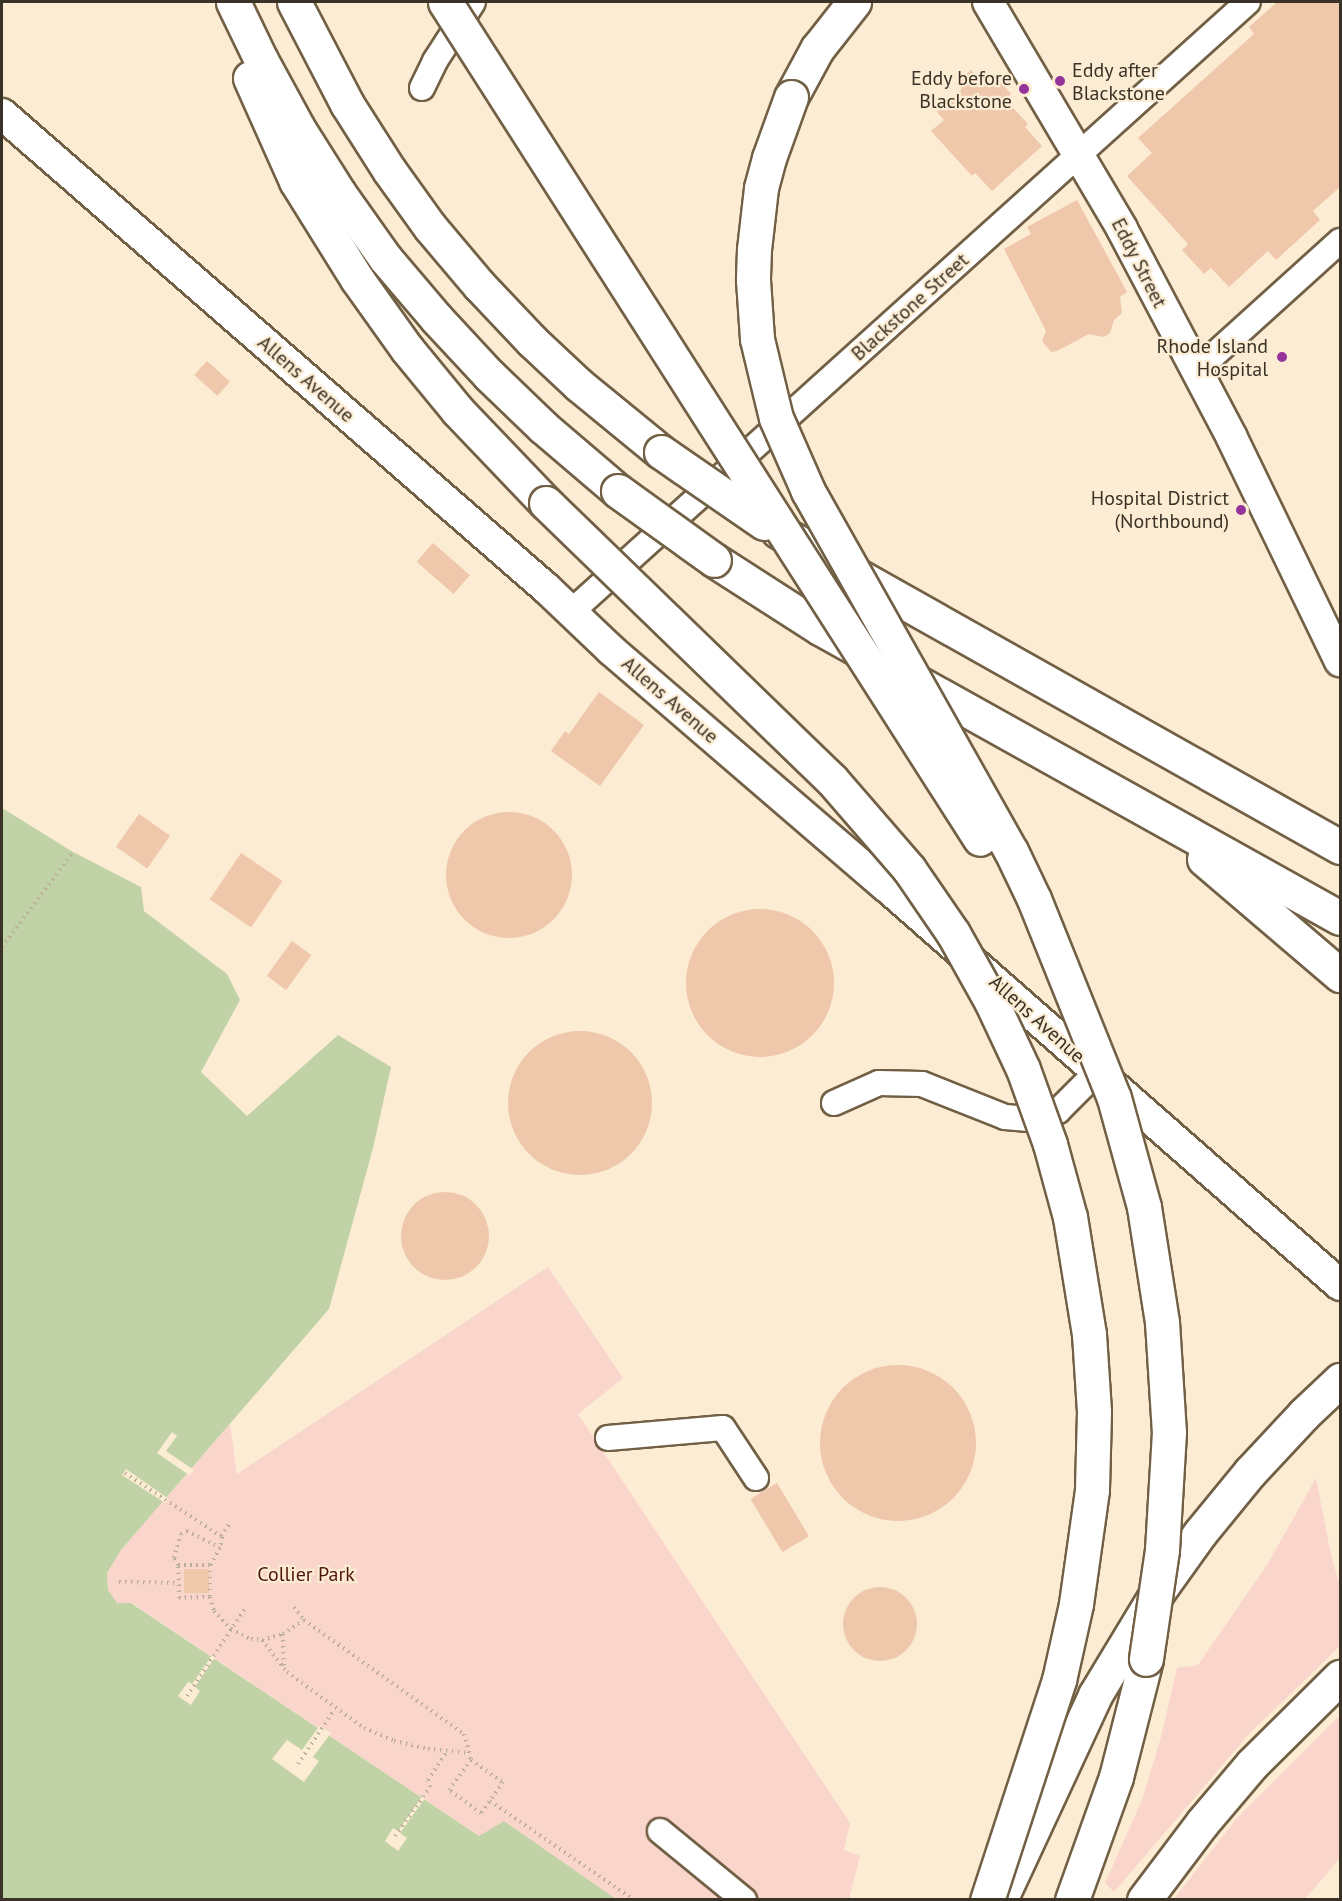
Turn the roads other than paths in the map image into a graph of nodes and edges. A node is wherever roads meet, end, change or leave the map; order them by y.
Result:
1 (227, 2) edge
2 (232, 2) edge
3 (294, 2) edge
4 (445, 2) edge
5 (473, 2) edge
6 (854, 2) edge
7 (988, 2) edge
8 (1248, 2) edge
9 (422, 88) dead end
10 (2, 114) edge
11 (1079, 154) junction
12 (1341, 241) edge
13 (1196, 371) junction
14 (571, 612) junction
15 (1341, 662) edge
16 (1150, 813) junction
17 (1341, 847) edge
18 (1341, 918) edge
19 (1341, 975) edge
20 (1070, 989) junction
21 (1097, 1072) junction
22 (834, 1103) dead end
23 (1341, 1285) edge
24 (1341, 1380) edge
25 (608, 1438) dead end
26 (756, 1478) dead end
27 (1341, 1677) edge
28 (660, 1831) dead end
29 (744, 1899) edge
30 (987, 1899) edge
31 (1000, 1899) edge
32 (1072, 1899) edge
33 (1144, 1899) edge

1 - 30 highway, bridge
2 - 16 highway, bridge
3 - 17 highway, bridge
4 - 20 highway, bridge
5 - 9 street
6 - 20 highway, bridge
7 - 11 main road, Eddy Street
8 - 11 street, Blackstone Street
10 - 14 main road, Allens Avenue
11 - 13 main road, Eddy Street
11 - 14 street, Blackstone Street
12 - 13 street
13 - 15 main road, Eddy Street
14 - 21 main road, Allens Avenue
16 - 18 highway
16 - 19 highway
20 - 32 highway, bridge
21 - 22 street
21 - 23 main road, Allens Avenue
24 - 31 highway, bridge
25 - 26 street
27 - 33 highway
28 - 29 street

